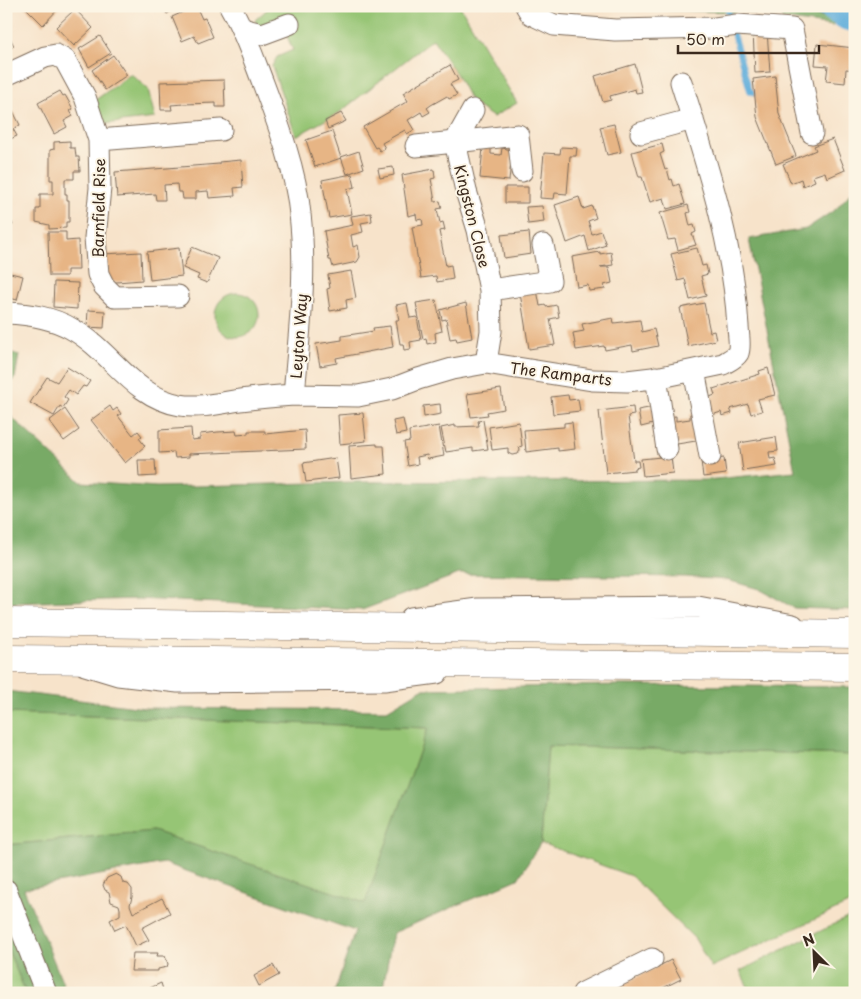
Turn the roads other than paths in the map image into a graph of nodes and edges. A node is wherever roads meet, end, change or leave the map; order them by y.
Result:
1 (230, 6) edge
2 (526, 6) edge
3 (289, 24) dead end
4 (242, 29) junction
5 (6, 76) edge
6 (681, 82) dead end
7 (473, 110) dead end
8 (693, 119) junction
9 (221, 130) dead end
10 (641, 134) dead end
11 (812, 134) dead end
12 (100, 140) junction
13 (455, 142) junction
14 (416, 146) dead end
15 (522, 170) dead end
16 (543, 245) dead end
17 (490, 290) junction
18 (178, 296) dead end
19 (6, 313) edge
20 (486, 363) junction
21 (694, 370) junction
22 (656, 377) junction
23 (294, 395) junction
24 (667, 449) dead end
25 (710, 456) dead end
26 (6, 622) edge
27 (844, 633) edge
28 (6, 659) edge
29 (855, 667) edge
30 (6, 890) edge
31 (652, 959) dead end
32 (46, 993) edge
33 (583, 993) edge

1 - 4 street, Leyton Way
2 - 11 street
3 - 4 street
4 - 23 street, Leyton Way
5 - 12 street, Barnfield Rise
6 - 8 street, The Ramparts
7 - 13 street
8 - 10 street
8 - 21 street, The Ramparts
9 - 12 street, Barnfield Rise
12 - 18 street, Barnfield Rise
13 - 14 street, Kingston Close
13 - 15 street, Kingston Close
13 - 17 street, Kingston Close
16 - 17 street
17 - 20 street, Kingston Close
19 - 23 street, Leyton Way
20 - 22 street, The Ramparts
20 - 23 street, The Ramparts
21 - 22 street, The Ramparts
21 - 25 street
22 - 24 street
26 - 27 highway
28 - 29 highway
30 - 32 street
31 - 33 street

